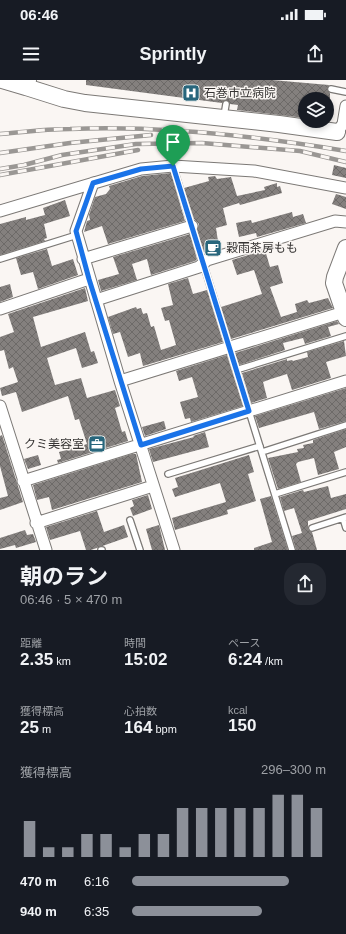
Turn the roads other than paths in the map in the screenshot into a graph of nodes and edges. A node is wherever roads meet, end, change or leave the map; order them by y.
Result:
1 (2, 80) edge
2 (27, 83) edge
3 (331, 89) dead end
4 (346, 92) edge
5 (346, 106) edge
6 (342, 133) edge
7 (173, 166) junction
8 (93, 183) junction
9 (346, 188) edge
10 (0, 211) edge
11 (346, 222) edge
12 (192, 226) junction
13 (77, 235) junction
14 (346, 248) edge
15 (0, 259) edge
16 (83, 259) junction
17 (203, 263) junction
18 (89, 279) junction
19 (96, 300) junction
20 (0, 309) edge
21 (345, 316) edge
22 (346, 336) edge
23 (229, 347) junction
24 (236, 370) junction
25 (120, 381) junction
26 (346, 381) edge
27 (0, 406) edge
28 (249, 411) junction
29 (346, 426) edge
30 (141, 445) junction
31 (260, 446) junction
32 (262, 452) junction
33 (346, 472) edge
34 (168, 474) dead end
35 (23, 481) junction
36 (154, 486) junction
37 (275, 494) junction
38 (344, 518) edge
39 (130, 520) dead end
40 (36, 523) junction
41 (312, 528) dead end
42 (346, 528) edge
43 (46, 550) edge
44 (140, 550) edge
45 (174, 550) edge
46 (292, 550) edge

1 - 2 street
2 - 6 street
3 - 4 lane
5 - 6 street
7 - 8 street
7 - 9 street
7 - 12 lane
8 - 10 street
8 - 13 street
11 - 17 street
12 - 16 street
12 - 17 lane
13 - 15 lane
13 - 16 street
14 - 21 street
16 - 18 street
17 - 19 street
17 - 23 lane
18 - 19 street
18 - 20 street
19 - 25 street
21 - 23 street
22 - 24 lane
23 - 24 lane
23 - 25 street
24 - 28 lane
25 - 30 street
26 - 28 street
27 - 35 street
28 - 30 street
28 - 31 lane
29 - 32 lane
30 - 35 street
30 - 36 street
31 - 32 lane
31 - 34 lane
32 - 37 lane
33 - 37 lane
35 - 40 street
36 - 40 street
36 - 45 street
37 - 46 lane
38 - 41 lane
38 - 42 lane
39 - 44 lane
40 - 43 street

